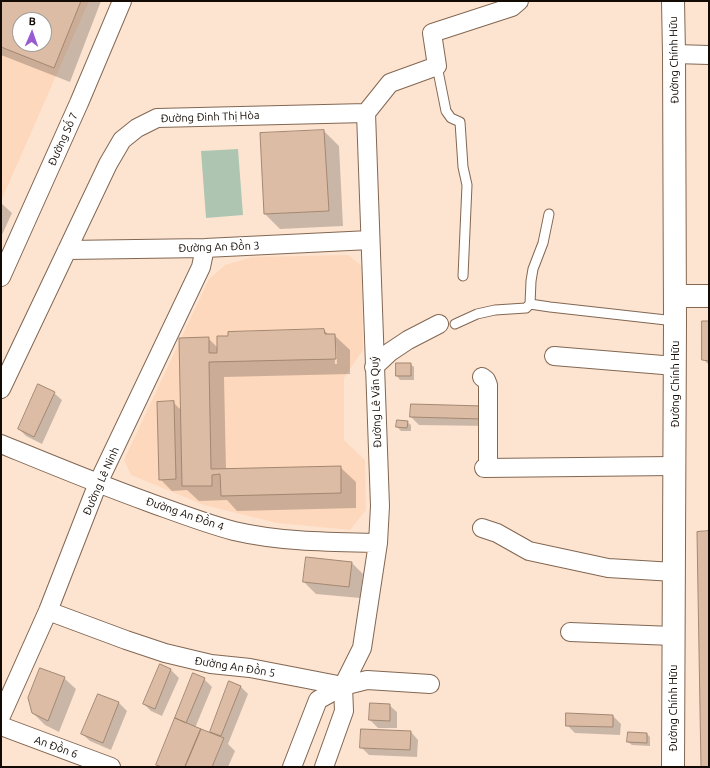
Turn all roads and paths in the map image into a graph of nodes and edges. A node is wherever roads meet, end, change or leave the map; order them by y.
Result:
1 (122, 1) edge
2 (519, 1) edge
3 (673, 1) edge
4 (674, 54) junction
5 (709, 55) edge
6 (437, 66) junction
7 (366, 113) junction
8 (549, 214) dead end
9 (370, 240) junction
10 (205, 248) junction
11 (67, 250) junction
12 (463, 276) dead end
13 (1, 277) edge
14 (675, 296) junction
15 (709, 296) edge
16 (530, 304) junction
17 (675, 321) junction
18 (447, 324) joint
19 (554, 356) dead end
20 (675, 366) junction
21 (374, 367) junction
22 (482, 377) dead end
23 (1, 389) edge
24 (1, 444) edge
25 (674, 466) junction
26 (98, 483) junction
27 (482, 528) dead end
28 (378, 543) junction
29 (674, 572) junction
30 (48, 611) junction
31 (570, 632) dead end
32 (673, 636) junction
33 (430, 684) dead end
34 (343, 686) junction
35 (1, 716) edge
36 (1, 726) edge
37 (111, 767) edge
38 (292, 767) edge
39 (324, 767) edge
40 (673, 767) edge

1 - 13 street, Đường Số 7
2 - 6 street
3 - 4 street, Đường Chính Hữu
4 - 5 street
4 - 14 street, Đường Chính Hữu
6 - 7 street
6 - 12 lane
7 - 9 street, Đường Lê Văn Quý
7 - 11 street, Đường Đinh Thị Hòa
8 - 16 lane
9 - 10 street, Đường An Đồn 3
9 - 21 street, Đường Lê Văn Quý
10 - 11 street, Đường An Đồn 3
10 - 26 street, Đường Lê Ninh
11 - 23 street, Đường Đinh Thị Hòa
14 - 15 street
14 - 17 street, Đường Chính Hữu
16 - 17 lane
16 - 18 lane
17 - 20 street, Đường Chính Hữu
18 - 21 street
19 - 20 street
20 - 25 street, Đường Chính Hữu
21 - 28 street, Đường Lê Văn Quý
22 - 25 street
24 - 26 street, Đường An Đồn 4
25 - 29 street, Đường Chính Hữu
26 - 28 street, Đường An Đồn 4
26 - 30 street, Đường Lê Ninh
27 - 29 street
28 - 34 street, Đường Lê Văn Quý
29 - 32 street, Đường Chính Hữu
30 - 34 street, Đường An Đồn 5
30 - 35 street, Đường Lê Ninh
31 - 32 street
32 - 40 street, Đường Chính Hữu
33 - 34 street, Đường An Đồn 5
34 - 38 street
34 - 39 street, Đường Lê Văn Quý
36 - 37 street, An Đồn 6

